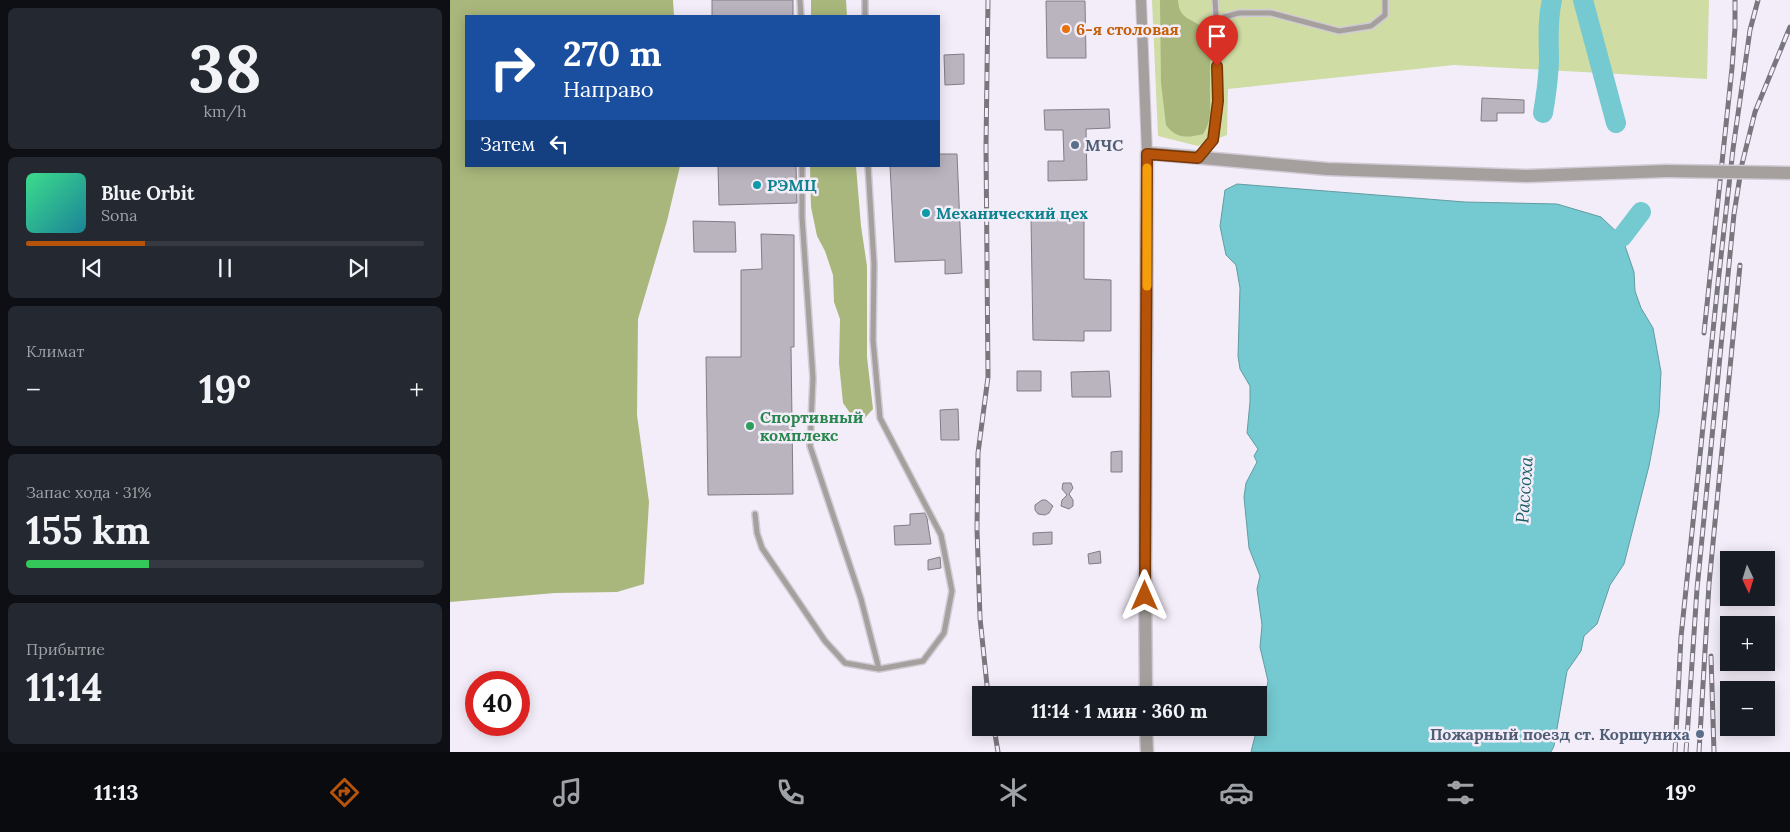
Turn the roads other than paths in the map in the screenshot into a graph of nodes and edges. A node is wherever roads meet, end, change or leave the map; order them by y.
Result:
1 (800, 0) edge
2 (866, 0) edge
3 (1141, 0) edge
4 (1215, 0) edge
5 (1385, 0) edge
6 (801, 15) edge
7 (865, 15) edge
8 (1217, 31) junction
9 (1147, 154) junction
10 (1198, 158) junction
11 (802, 167) edge
12 (868, 167) edge
13 (1790, 173) edge
14 (755, 514) dead end
15 (879, 669) junction
16 (1146, 686) edge
17 (1146, 736) edge
18 (1147, 752) edge

1 - 6 lane
2 - 7 lane
3 - 9 street
4 - 8 lane
5 - 8 lane
8 - 10 lane
9 - 10 street
9 - 16 street
10 - 13 street, bridge
11 - 15 lane
12 - 15 lane
14 - 15 lane
17 - 18 street

